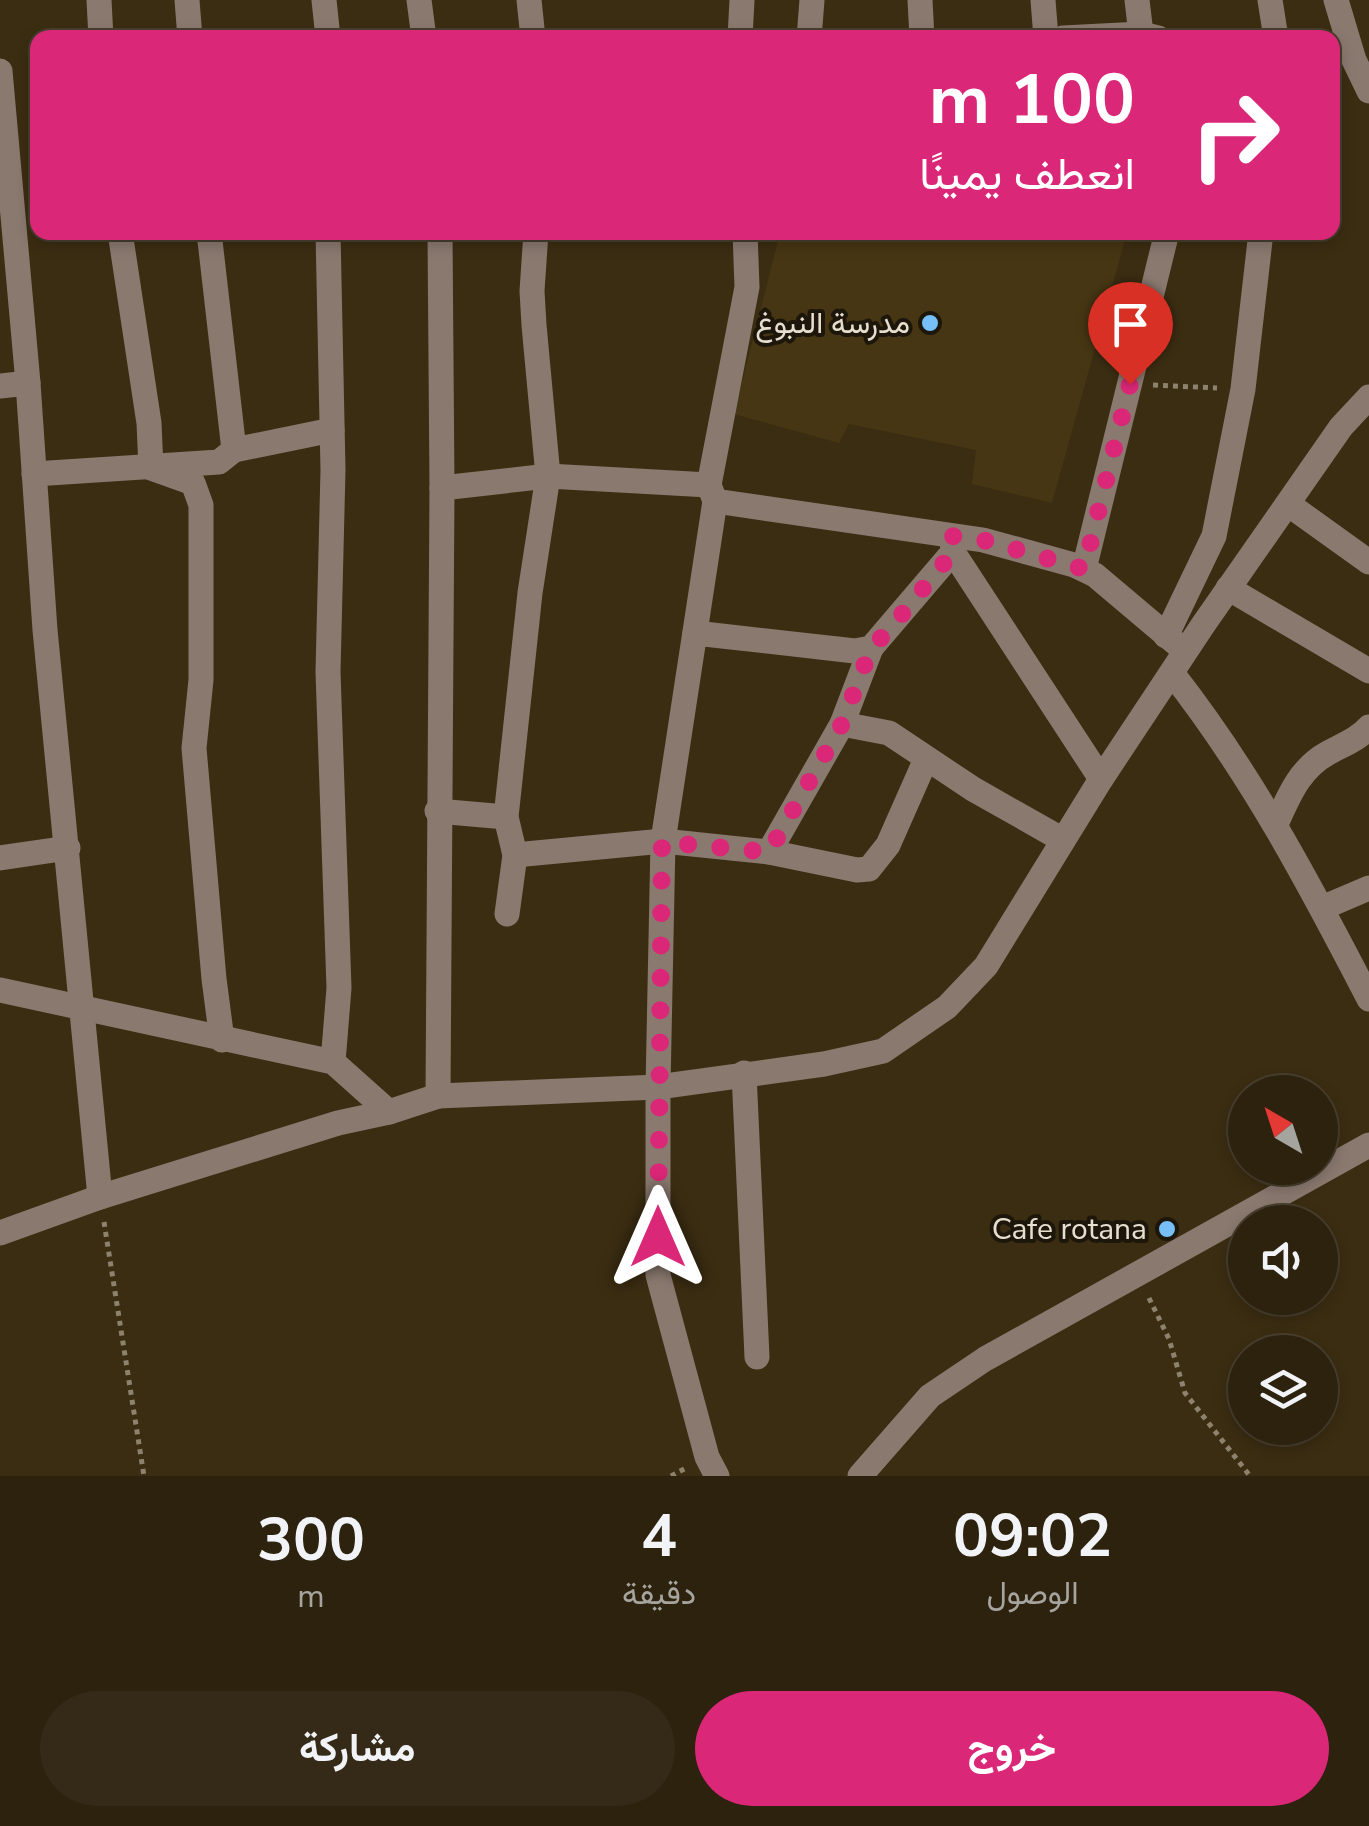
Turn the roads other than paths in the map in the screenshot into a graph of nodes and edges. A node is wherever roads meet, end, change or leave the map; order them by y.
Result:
1 (99, 0) edge
2 (187, 0) edge
3 (324, 0) edge
4 (418, 0) edge
5 (529, 0) edge
6 (742, 0) edge
7 (812, 0) edge
8 (920, 0) edge
9 (1043, 0) edge
10 (1137, 0) edge
11 (1270, 0) edge
12 (1336, 0) edge
13 (101, 30) edge
14 (189, 30) edge
15 (327, 30) edge
16 (423, 30) edge
17 (532, 30) edge
18 (740, 30) edge
19 (810, 30) edge
20 (922, 30) edge
21 (1045, 30) edge
22 (1148, 30) edge
23 (1275, 30) edge
24 (1352, 60) edge
25 (0, 71) edge
26 (1369, 91) edge
27 (4, 152) edge
28 (121, 240) edge
29 (210, 240) edge
30 (328, 240) edge
31 (440, 240) edge
32 (535, 240) edge
33 (745, 240) edge
34 (1165, 240) edge
35 (1260, 240) edge
36 (28, 383) junction
37 (0, 386) edge
38 (1369, 397) edge
39 (332, 430) junction
40 (234, 450) junction
41 (151, 468) junction
42 (34, 474) junction
43 (548, 476) junction
44 (442, 488) junction
45 (712, 493) junction
46 (1288, 504) junction
47 (952, 544) junction
48 (1369, 562) edge
49 (1084, 569) junction
50 (1228, 588) junction
51 (695, 633) junction
52 (871, 648) junction
53 (1174, 654) junction
54 (1369, 671) edge
55 (842, 724) junction
56 (1365, 737) edge
57 (926, 759) junction
58 (1100, 779) junction
59 (437, 811) junction
60 (506, 818) junction
61 (1276, 824) junction
62 (1062, 840) junction
63 (662, 842) junction
64 (68, 848) junction
65 (769, 852) junction
66 (515, 855) junction
67 (0, 858) edge
68 (1369, 888) edge
69 (1322, 908) junction
70 (507, 914) dead end
71 (0, 990) edge
72 (1369, 999) edge
73 (79, 1006) junction
74 (222, 1040) junction
75 (333, 1062) junction
76 (744, 1074) junction
77 (658, 1086) junction
78 (438, 1096) junction
79 (389, 1112) junction
80 (1369, 1145) edge
81 (100, 1197) junction
82 (0, 1233) edge
83 (757, 1356) dead end
84 (717, 1476) edge
85 (860, 1476) edge

1 - 13 street
2 - 14 street
3 - 15 street
4 - 16 street
5 - 17 street
6 - 18 street
7 - 19 street
8 - 20 street
9 - 21 street
10 - 22 street
11 - 23 street
12 - 24 street
24 - 26 street
25 - 27 street
27 - 36 street
28 - 41 street
29 - 40 street
30 - 39 street
31 - 44 street
32 - 43 street
33 - 45 street
34 - 49 street
35 - 53 street
36 - 37 street
36 - 42 street
38 - 46 street
39 - 40 street
39 - 75 street
40 - 41 street
41 - 42 street
41 - 74 street
42 - 64 street
43 - 44 street
43 - 45 street
43 - 60 street
44 - 59 street
45 - 47 street
45 - 51 street
46 - 48 street
46 - 50 street
47 - 49 street
47 - 52 street
47 - 58 street
49 - 53 street
50 - 53 street
50 - 54 street
51 - 52 street
51 - 63 street
52 - 55 street
53 - 58 street
53 - 61 street
55 - 57 street
55 - 65 street
56 - 61 street
57 - 62 street
57 - 65 street
58 - 62 street
59 - 60 street
59 - 78 street
60 - 66 street
61 - 69 street
62 - 76 street
63 - 65 street
63 - 66 street
63 - 77 street
64 - 67 street
64 - 73 street
66 - 70 street
68 - 69 street
69 - 72 street
71 - 73 street
73 - 74 street
73 - 81 street
74 - 75 street
75 - 79 street
76 - 77 street
76 - 83 street
77 - 78 street
77 - 84 street
78 - 79 street
79 - 81 street
80 - 85 street
81 - 82 street

